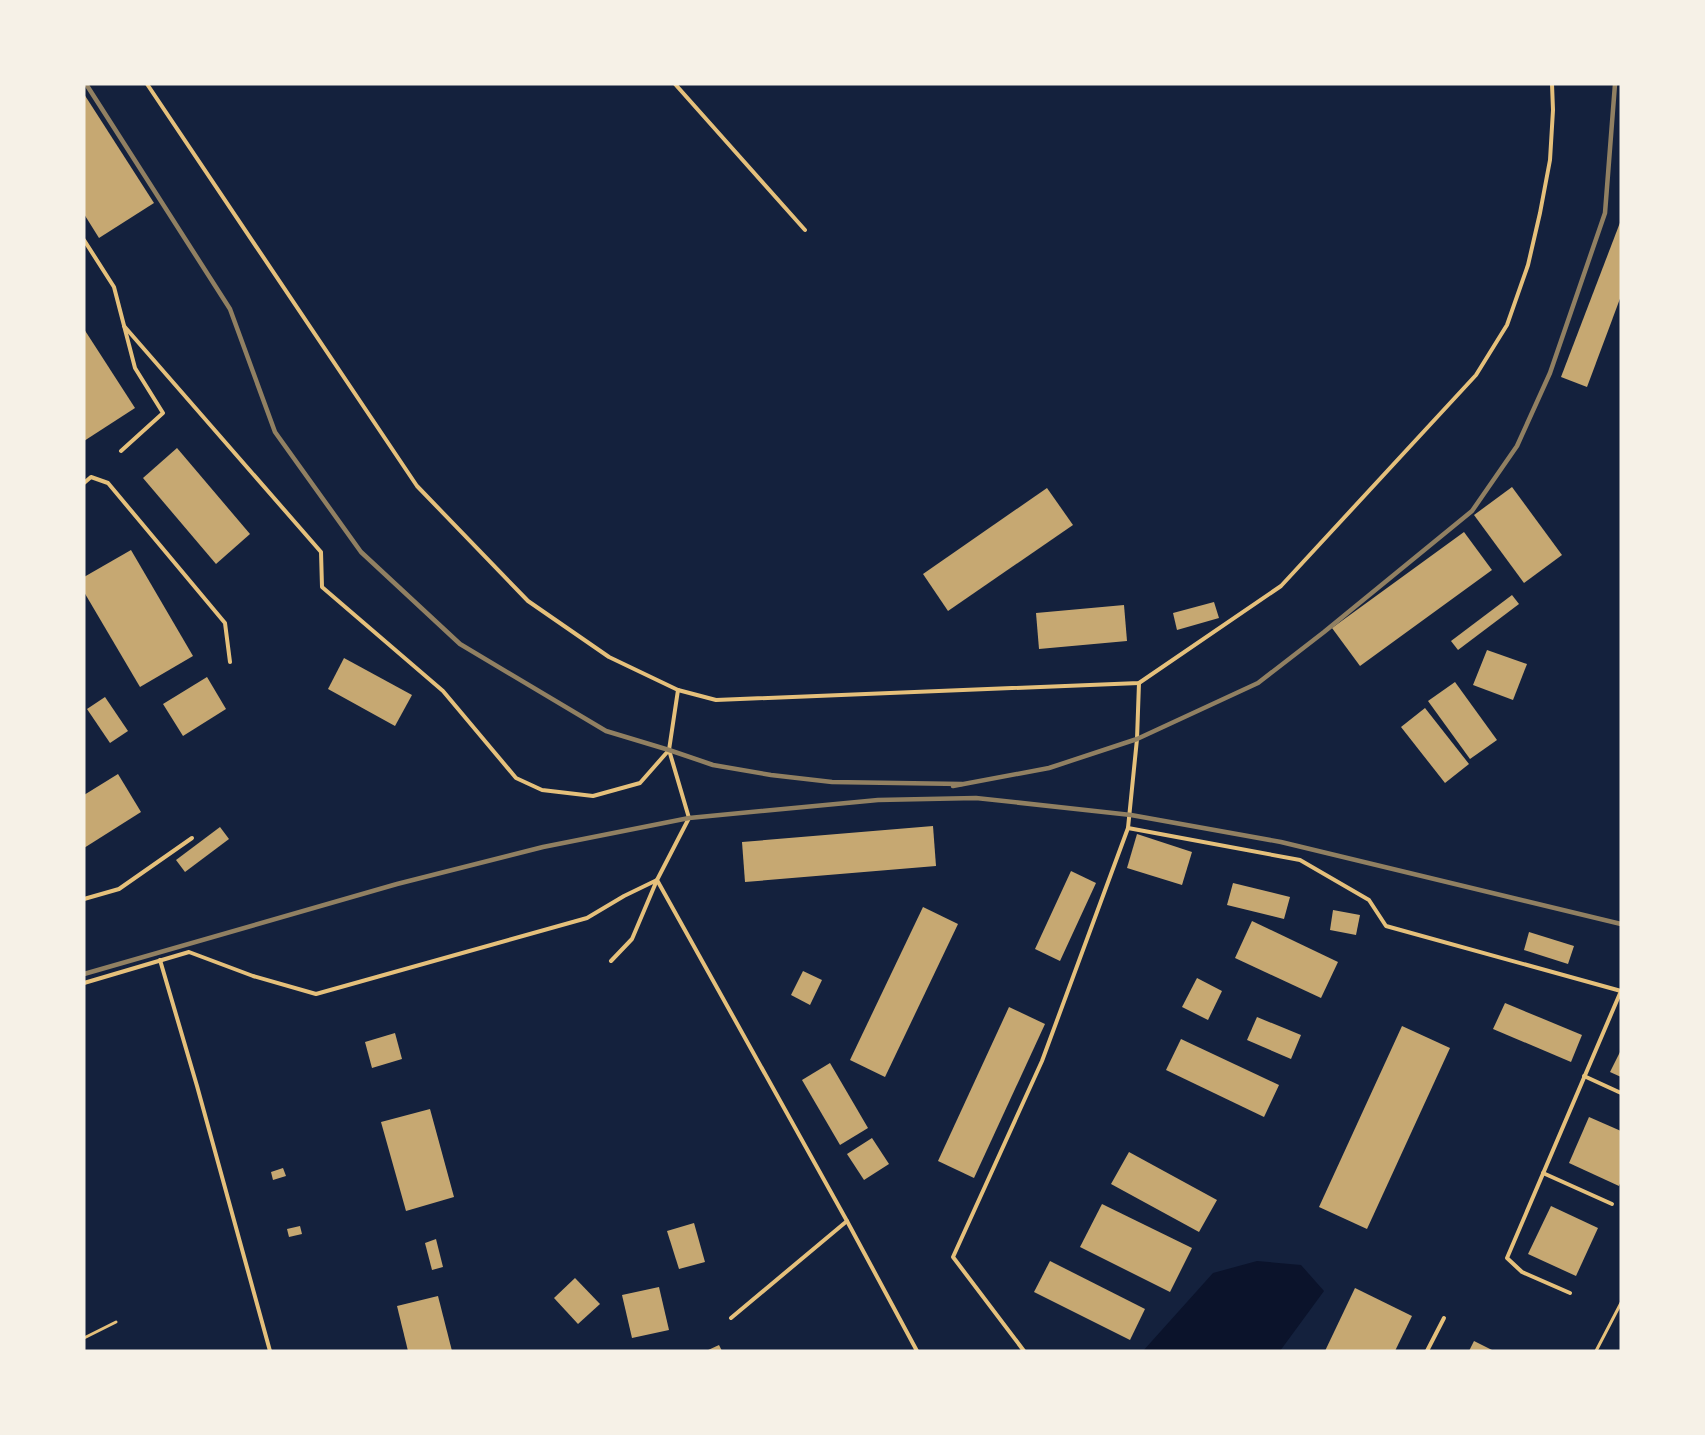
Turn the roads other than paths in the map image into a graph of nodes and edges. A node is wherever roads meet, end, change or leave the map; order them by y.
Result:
1 (147, 84) edge
2 (675, 84) edge
3 (1552, 84) edge
4 (805, 230) dead end
5 (84, 240) edge
6 (124, 326) junction
7 (121, 451) dead end
8 (84, 483) edge
9 (230, 662) dead end
10 (1139, 683) junction
11 (678, 690) junction
12 (669, 750) junction
13 (1128, 828) junction
14 (192, 838) dead end
15 (657, 880) junction
16 (84, 899) edge
17 (160, 960) junction
18 (611, 961) dead end
19 (84, 983) edge
20 (1621, 991) edge
21 (1584, 1076) junction
22 (1621, 1093) edge
23 (1543, 1173) junction
24 (1612, 1204) dead end
25 (848, 1221) junction
26 (1570, 1293) dead end
27 (730, 1318) dead end
28 (1444, 1318) dead end
29 (270, 1351) edge
30 (917, 1351) edge
31 (1024, 1351) edge
32 (1428, 1351) edge

1 - 11 lane
2 - 4 lane
3 - 10 lane
5 - 6 lane
6 - 7 lane
6 - 12 lane
8 - 9 lane
10 - 11 lane
10 - 13 lane
11 - 12 lane
12 - 15 lane
13 - 20 lane
13 - 31 lane
14 - 16 lane
15 - 17 lane
15 - 18 lane
15 - 25 lane
17 - 19 lane
17 - 29 lane
20 - 21 lane
21 - 22 lane
21 - 23 lane
23 - 24 lane
23 - 26 lane
25 - 27 lane
25 - 30 lane
28 - 32 lane

